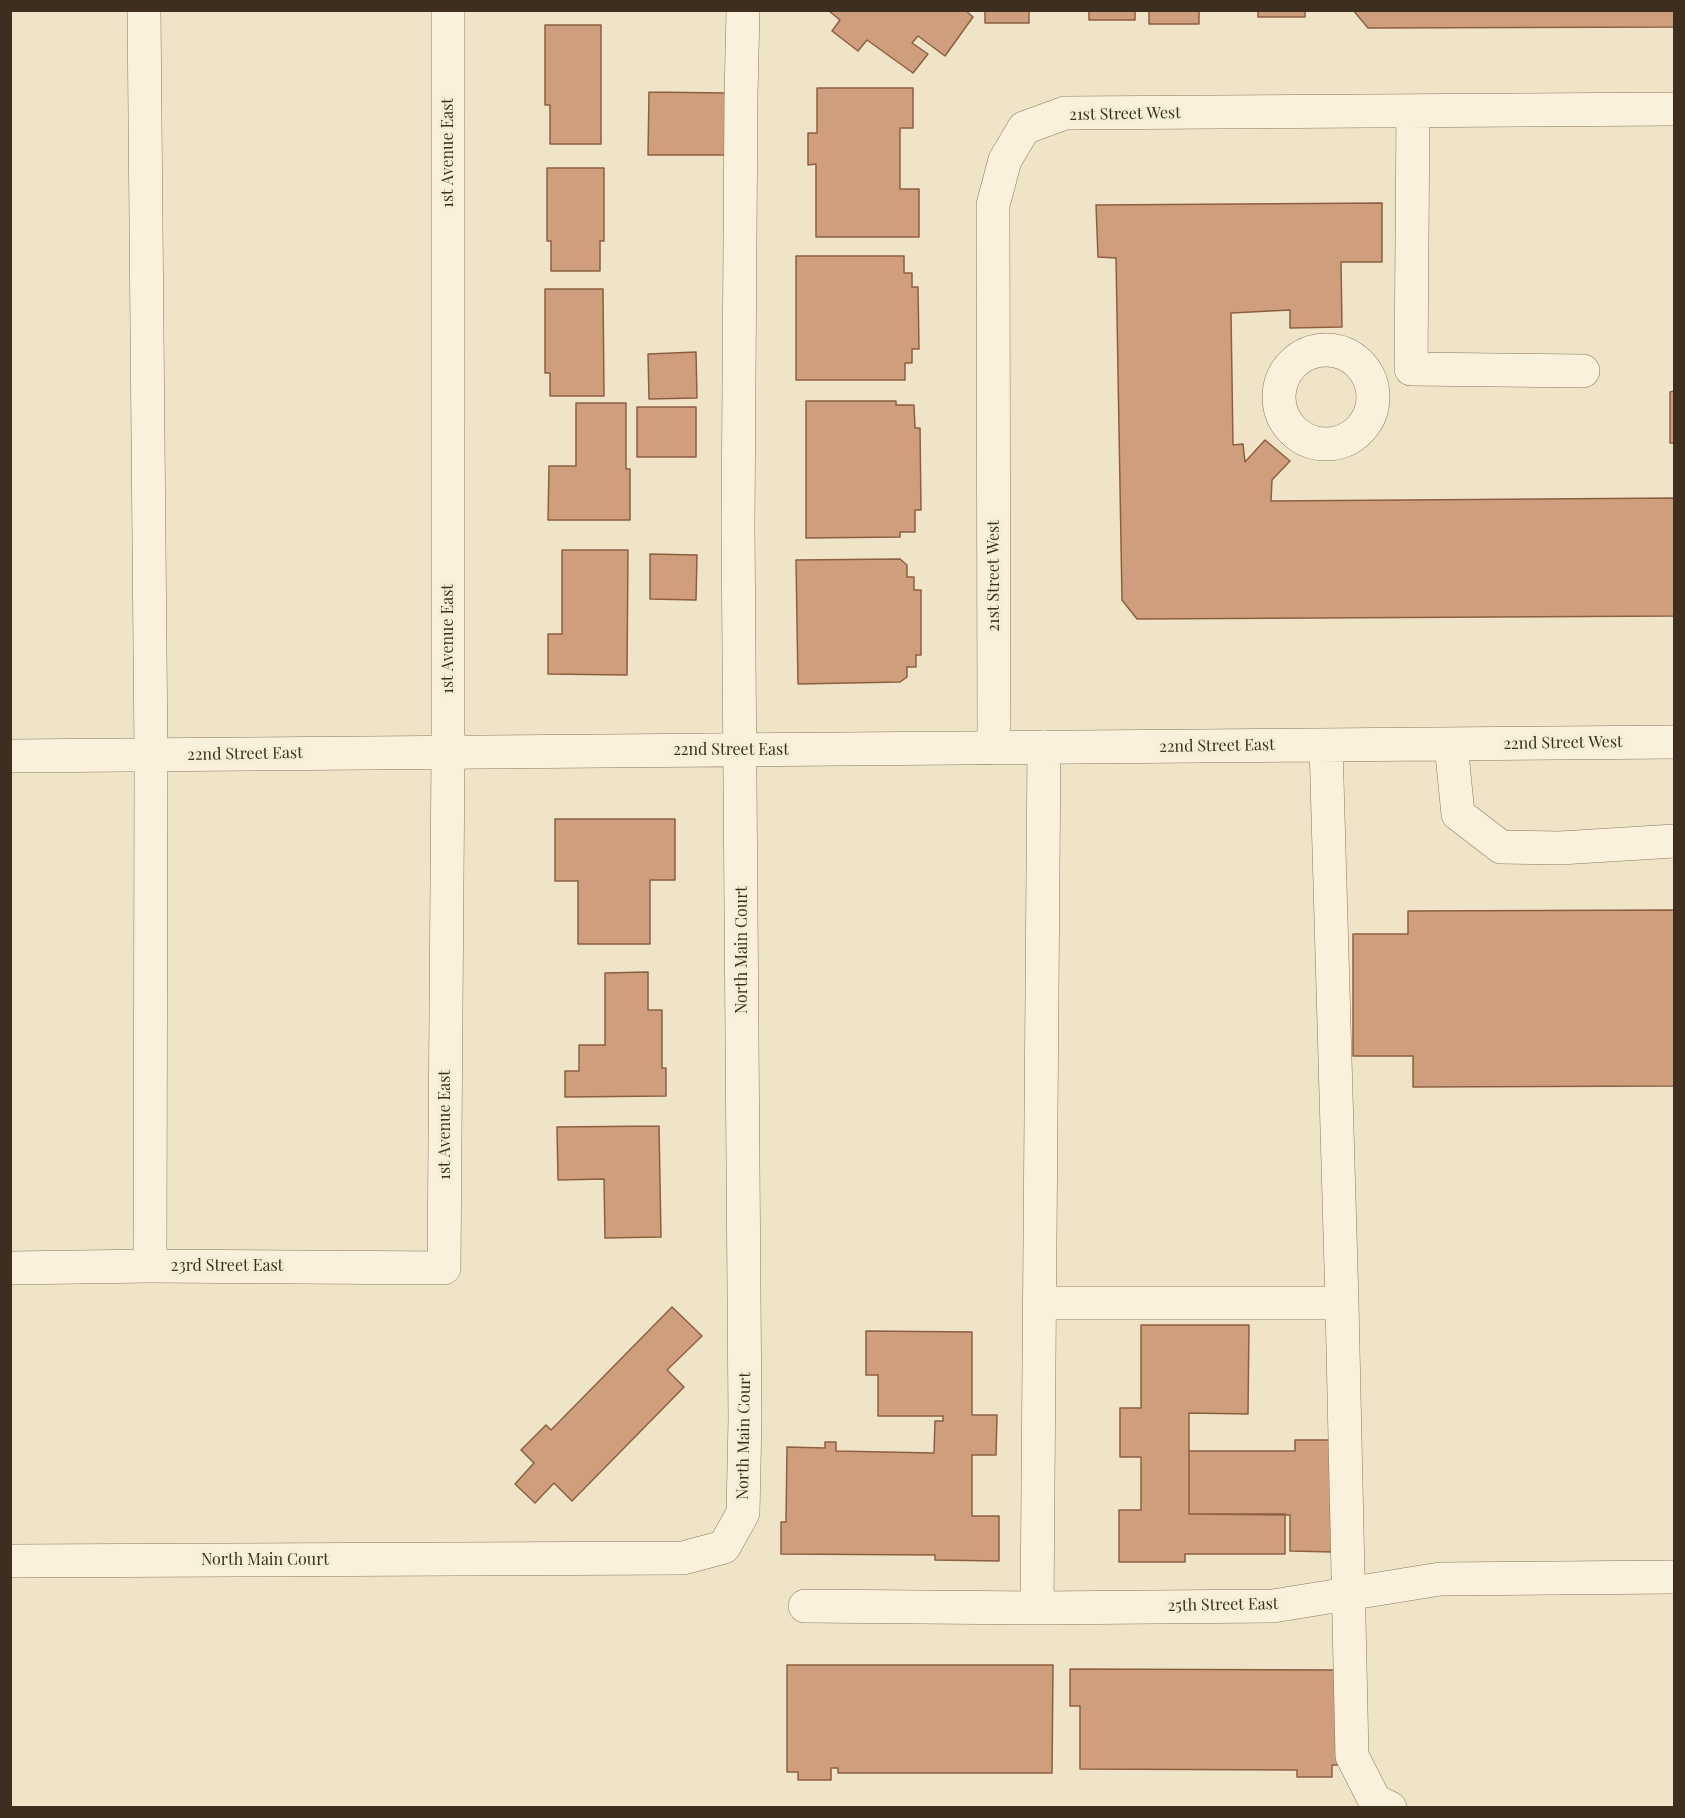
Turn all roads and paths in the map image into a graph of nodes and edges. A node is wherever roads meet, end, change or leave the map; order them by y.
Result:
1 (144, 10) edge
2 (448, 10) edge
3 (743, 10) edge
4 (1674, 109) edge
5 (1413, 111) junction
6 (1364, 369) dead end
7 (1411, 369) junction
8 (1583, 371) dead end
9 (1674, 742) edge
10 (1451, 744) junction
11 (1326, 745) junction
12 (1044, 747) junction
13 (994, 748) junction
14 (741, 749) junction
15 (448, 753) junction
16 (152, 755) junction
17 (10, 756) edge
18 (1674, 841) edge
19 (150, 1266) junction
20 (10, 1268) edge
21 (444, 1268) joint
22 (1039, 1303) junction
23 (1342, 1303) junction
24 (10, 1561) edge
25 (1674, 1577) edge
26 (1349, 1593) junction
27 (805, 1606) dead end
28 (1037, 1608) junction
29 (1390, 1808) edge

1 - 16 street
2 - 15 street, 1st Avenue East
3 - 14 street, North Main Court
4 - 5 street, 21st Street West
5 - 7 street
5 - 13 street, 21st Street West
6 - 7 street
7 - 8 street
9 - 10 street, 22nd Street West
10 - 11 street, 22nd Street East
10 - 18 street
11 - 12 street, 22nd Street East
11 - 23 street
12 - 13 street, 22nd Street East
12 - 22 street
13 - 14 street, 22nd Street East
14 - 15 street, 22nd Street East
14 - 24 street, North Main Court
15 - 16 street, 22nd Street East
15 - 21 street, 1st Avenue East
16 - 17 street, 22nd Street East
16 - 19 street
19 - 20 street, 23rd Street East
19 - 21 street, 23rd Street East
22 - 23 street
22 - 28 street
23 - 26 street
25 - 26 street, 25th Street East
26 - 28 street, 25th Street East
26 - 29 street
27 - 28 street, 25th Street East

